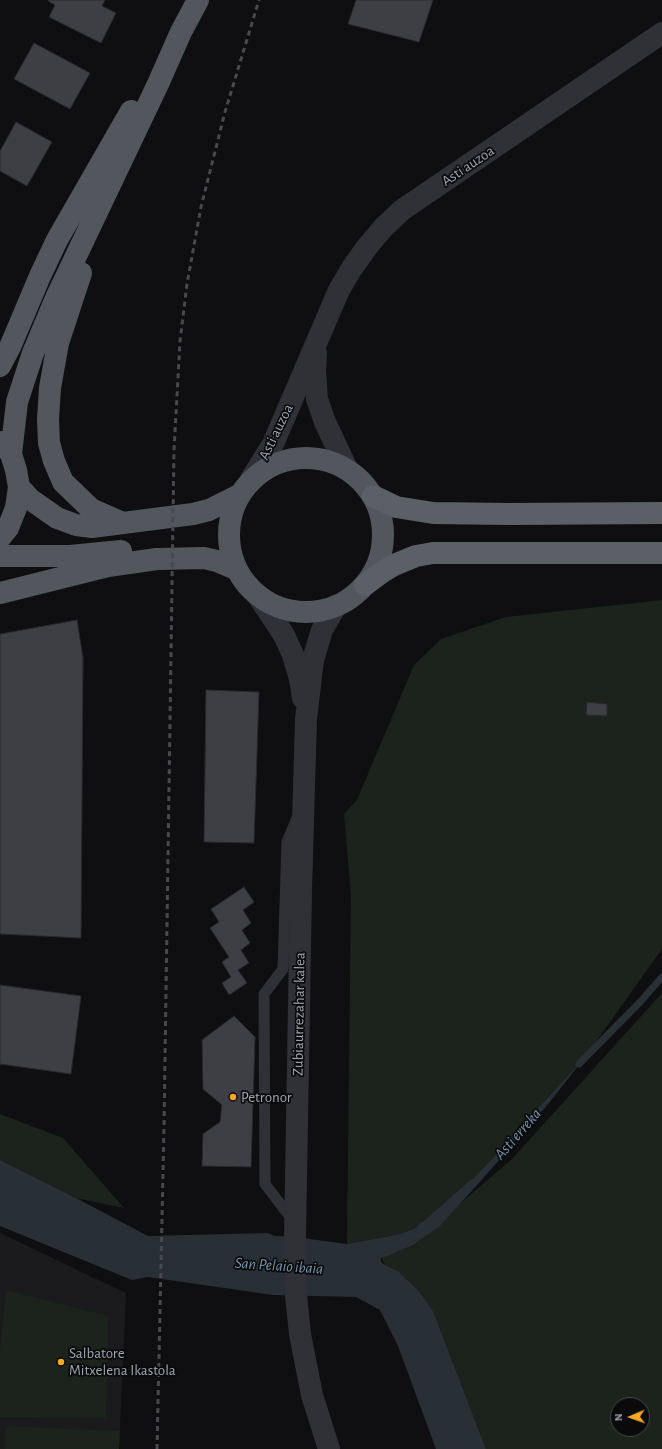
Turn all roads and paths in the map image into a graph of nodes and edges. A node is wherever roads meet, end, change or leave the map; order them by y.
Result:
1 (198, 0) edge
2 (181, 32) junction
3 (662, 34) edge
4 (87, 232) junction
5 (318, 340) junction
6 (0, 366) edge
7 (5, 447) edge
8 (348, 469) junction
9 (19, 487) junction
10 (245, 487) junction
11 (373, 496) junction
12 (662, 513) edge
13 (123, 524) junction
14 (0, 538) edge
15 (662, 553) edge
16 (0, 556) edge
17 (204, 558) junction
18 (236, 569) junction
19 (365, 585) junction
20 (0, 592) edge
21 (258, 596) junction
22 (336, 606) junction
23 (306, 719) junction
24 (303, 804) junction
25 (295, 1231) junction
26 (329, 1449) edge

1 - 2 highway
2 - 4 highway
2 - 6 highway
3 - 5 street, Asti auzoa
4 - 7 highway
4 - 13 highway
5 - 8 street, Asti auzoa
5 - 10 street, Asti auzoa
7 - 9 highway
8 - 10 highway
8 - 11 highway
9 - 13 highway
9 - 14 highway
10 - 13 highway
10 - 18 highway
11 - 12 highway
11 - 19 highway
15 - 19 highway
16 - 17 highway
17 - 18 highway
17 - 20 highway
18 - 21 highway
19 - 22 highway
21 - 22 highway
21 - 23 street, Zubiaurrezahar kalea
22 - 23 street, Zubiaurrezahar kalea
23 - 24 street, Zubiaurrezahar kalea
24 - 25 street, Zubiaurrezahar kalea
24 - 25 lane
25 - 26 street, Zubiaurrezahar kalea

